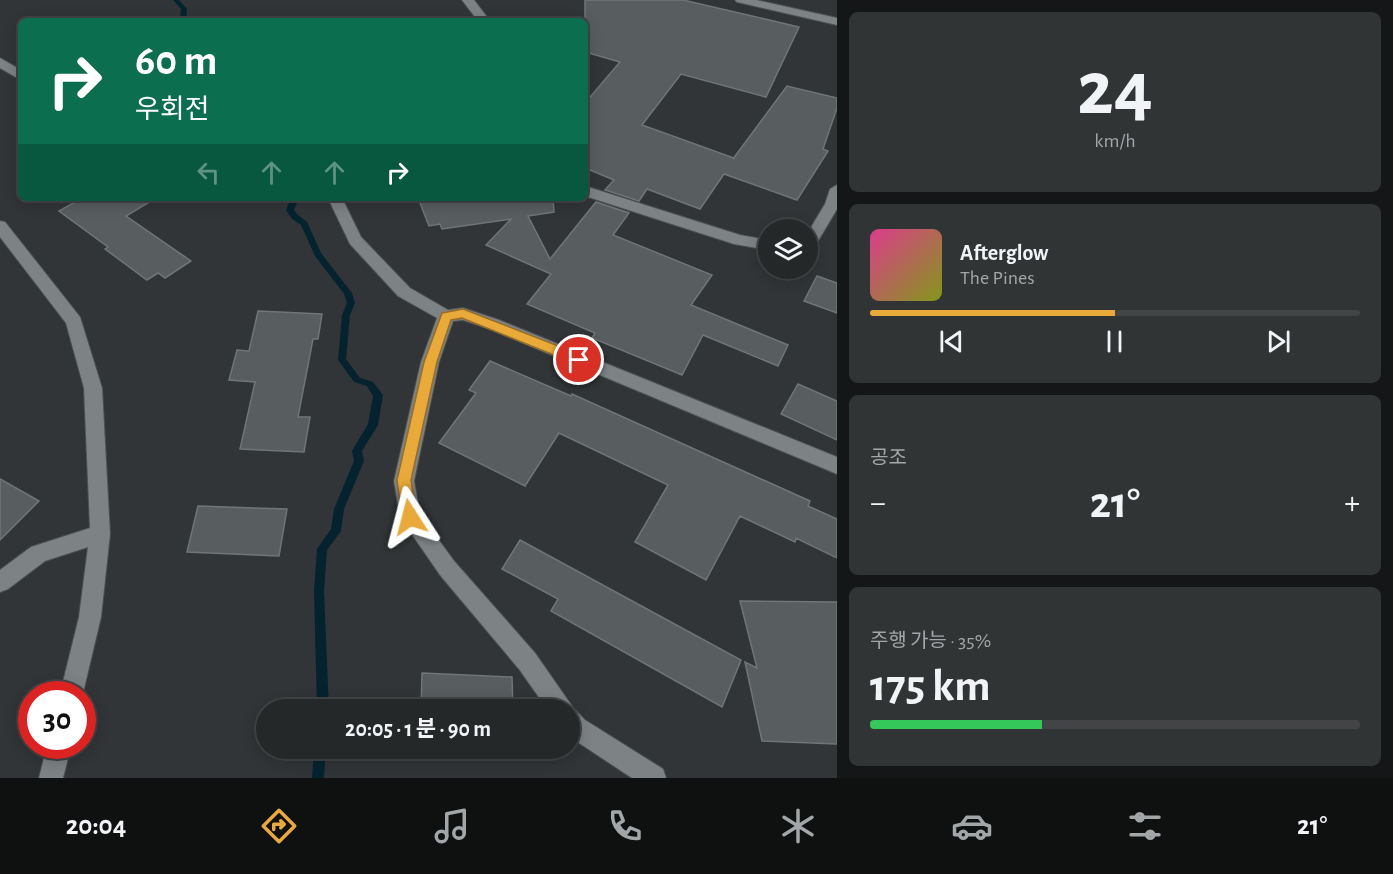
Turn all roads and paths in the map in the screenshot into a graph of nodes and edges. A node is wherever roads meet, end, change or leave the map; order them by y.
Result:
1 (468, 0) edge
2 (741, 0) edge
3 (482, 18) edge
4 (837, 22) edge
5 (0, 62) edge
6 (18, 74) edge
7 (837, 189) edge
8 (588, 192) edge
9 (336, 201) edge
10 (0, 226) edge
11 (818, 228) edge
12 (758, 243) edge
13 (446, 316) junction
14 (837, 466) edge
15 (100, 534) junction
16 (0, 582) edge
17 (75, 681) edge
18 (555, 699) edge
19 (580, 730) edge
20 (56, 759) edge
21 (51, 778) edge
22 (654, 778) edge

1 - 3 street
2 - 4 street
5 - 6 street
7 - 11 street
8 - 12 street
9 - 13 street
10 - 15 street
13 - 14 street
13 - 18 street
15 - 16 street
15 - 17 street
19 - 22 street
20 - 21 street

